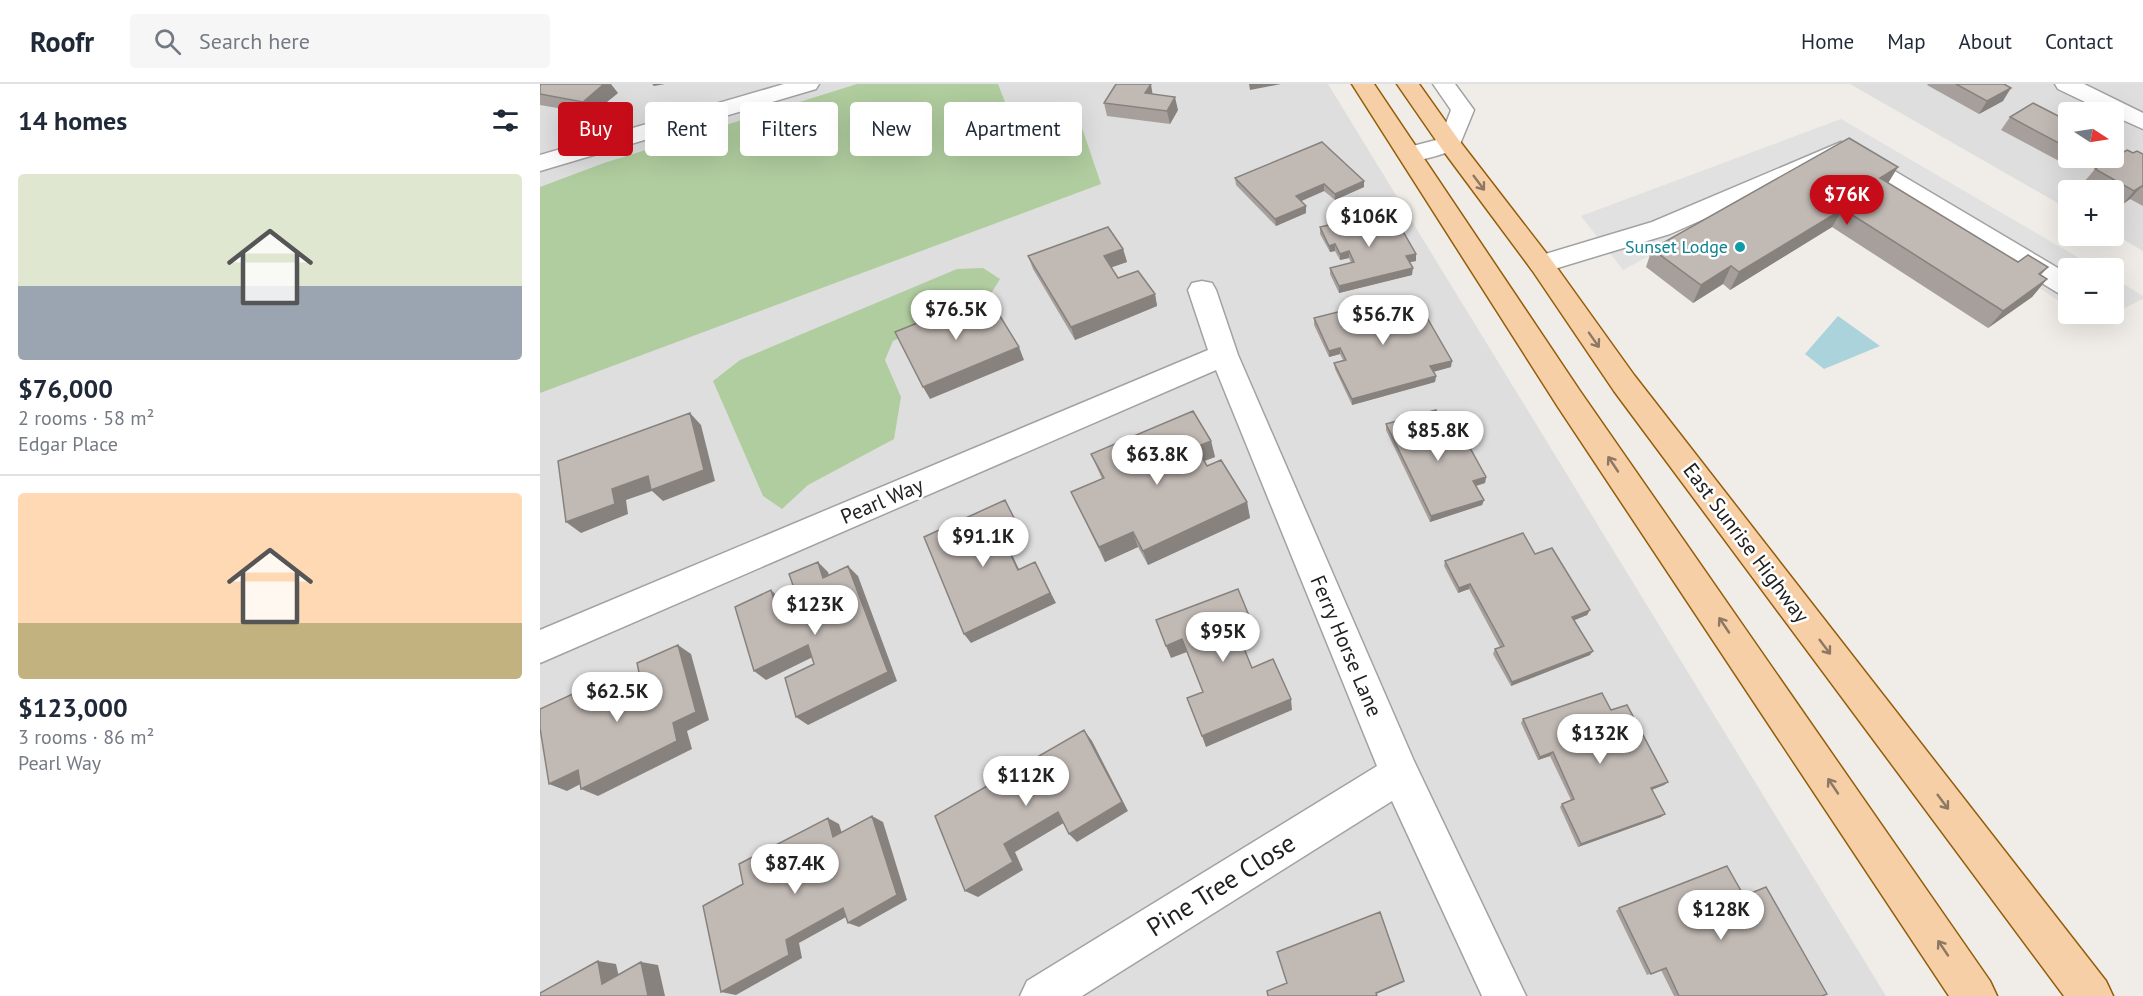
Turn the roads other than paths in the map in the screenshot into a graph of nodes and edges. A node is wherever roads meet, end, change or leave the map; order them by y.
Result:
1 (808, 84) edge
2 (1363, 84) edge
3 (1408, 84) edge
4 (1444, 84) edge
5 (2066, 84) edge
6 (2143, 122) edge
7 (1450, 144) junction
8 (1409, 154) junction
9 (540, 163) edge
10 (1541, 264) junction
11 (2058, 280) edge
12 (1202, 291) dead end
13 (1224, 355) junction
14 (540, 647) edge
15 (1400, 774) junction
16 (1042, 996) edge
17 (1504, 996) edge
18 (1975, 996) edge
19 (2091, 996) edge

1 - 9 street
2 - 8 main road
3 - 7 main road, East Sunrise Highway
4 - 7 street
5 - 6 street
7 - 8 street
7 -> 10 main road, East Sunrise Highway
18 -> 8 main road
10 - 11 street
10 -> 19 main road, East Sunrise Highway
12 - 13 street, Ferry Horse Lane
13 - 14 street, Pearl Way
13 - 15 street, Ferry Horse Lane
15 - 16 street, Pine Tree Close
15 - 17 street, Ferry Horse Lane

